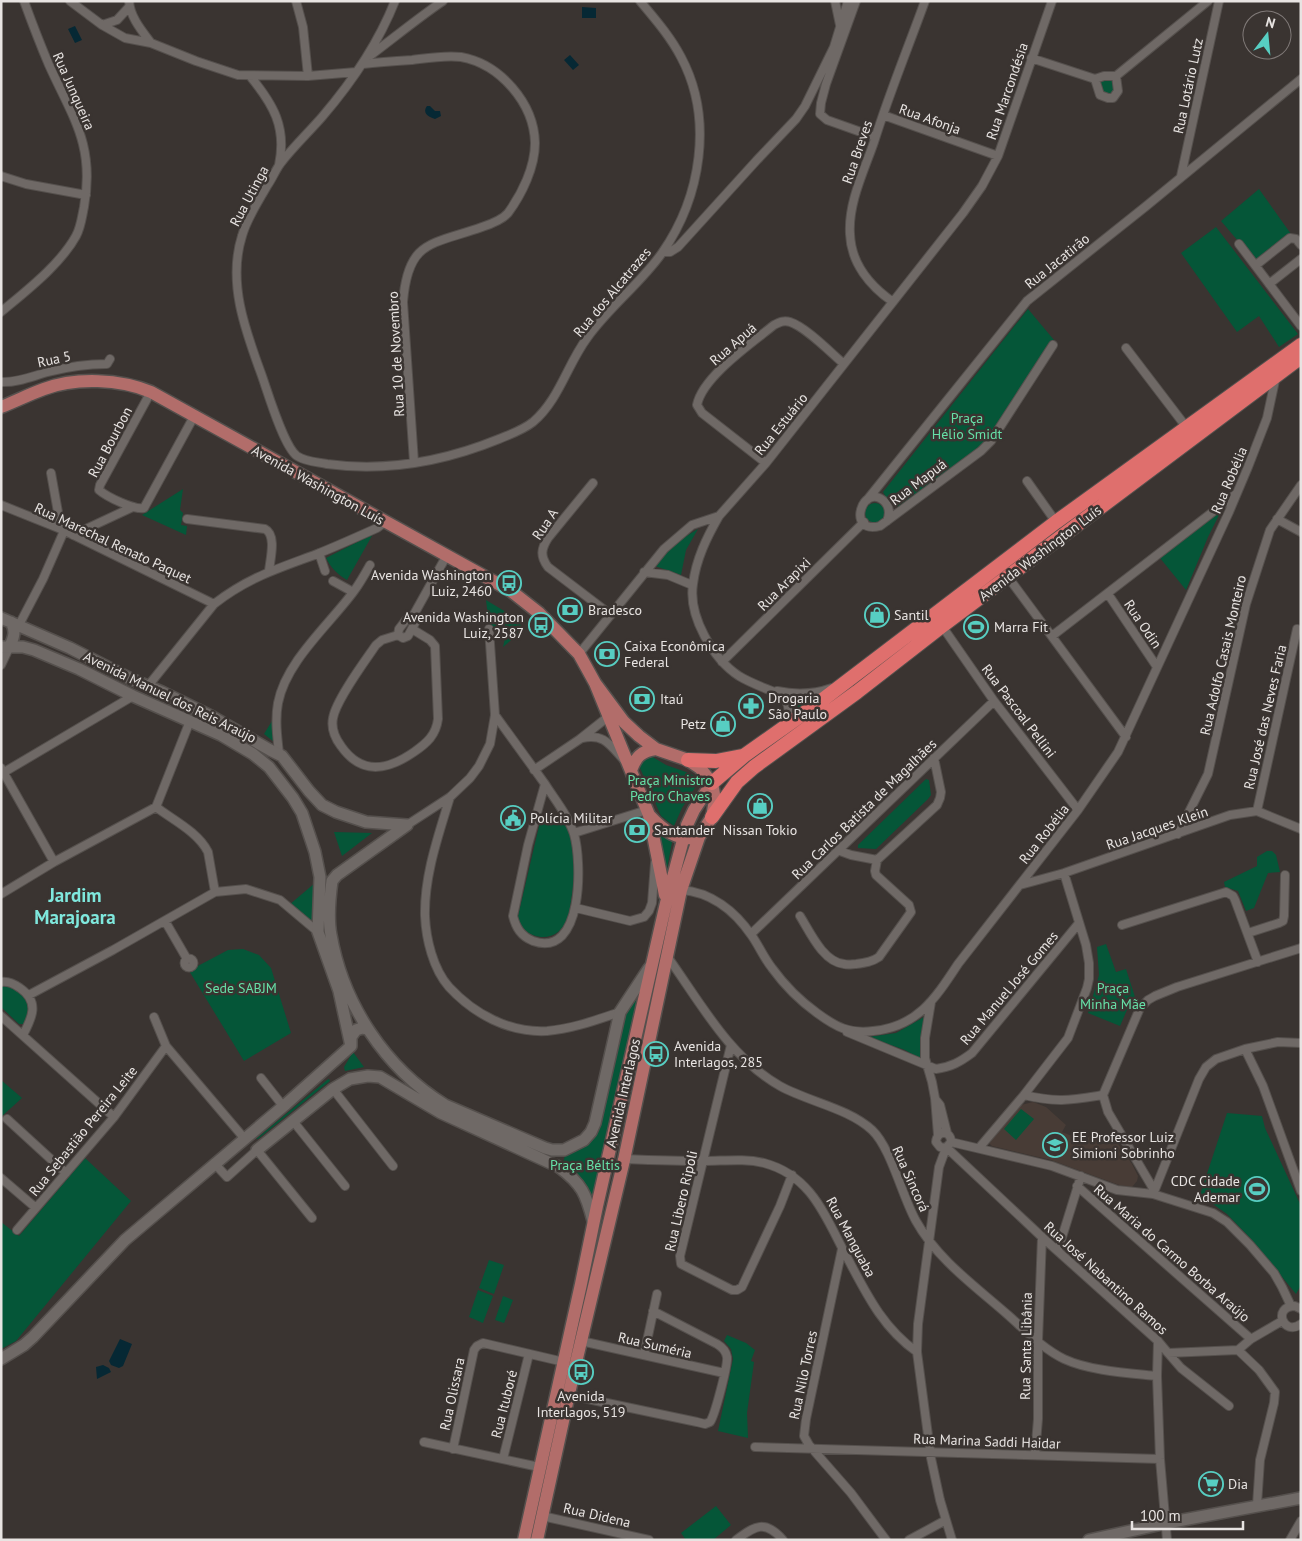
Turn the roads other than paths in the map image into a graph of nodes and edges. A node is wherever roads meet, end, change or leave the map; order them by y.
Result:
1 (24, 1) edge
2 (70, 1) edge
3 (296, 1) edge
4 (396, 1) edge
5 (444, 1) edge
6 (640, 1) edge
7 (834, 1) edge
8 (848, 1) edge
9 (856, 1) edge
10 (925, 1) edge
11 (1052, 1) edge
12 (1208, 1) edge
13 (1219, 1) edge
14 (129, 4) edge
15 (102, 25) junction
16 (840, 25) junction
17 (151, 43) junction
18 (369, 56) junction
19 (1031, 58) junction
20 (363, 64) junction
21 (356, 72) junction
22 (250, 76) junction
23 (308, 76) junction
24 (1116, 76) junction
25 (1301, 78) edge
26 (1094, 79) junction
27 (883, 115) junction
28 (875, 137) junction
29 (998, 156) junction
30 (279, 166) junction
31 (1, 176) edge
32 (1181, 176) junction
33 (979, 185) joint
34 (86, 195) junction
35 (1239, 244) dead end
36 (1301, 245) edge
37 (663, 252) junction
38 (1301, 259) edge
39 (1256, 266) junction
40 (1269, 284) junction
41 (893, 302) junction
42 (1, 312) edge
43 (1301, 326) edge
44 (1053, 344) dead end
45 (1301, 345) edge
46 (1126, 348) dead end
47 (1301, 357) edge
48 (110, 359) dead end
49 (844, 364) junction
50 (1276, 376) junction
51 (1, 382) edge
52 (147, 399) dead end
53 (1, 408) edge
54 (192, 420) dead end
55 (1187, 428) junction
56 (299, 457) joint
57 (414, 462) junction
58 (766, 463) junction
59 (51, 473) dead end
60 (1027, 481) dead end
61 (593, 482) dead end
62 (1301, 485) edge
63 (1237, 493) junction
64 (867, 500) junction
65 (1, 505) edge
66 (133, 507) junction
67 (719, 516) junction
68 (187, 519) dead end
69 (1276, 519) junction
70 (887, 521) junction
71 (385, 522) junction
72 (864, 522) junction
73 (1056, 522) junction
74 (63, 530) junction
75 (1301, 532) edge
76 (73, 535) junction
77 (318, 554) junction
78 (448, 555) junction
79 (370, 565) dead end
80 (269, 571) junction
81 (325, 571) dead end
82 (644, 572) junction
83 (1008, 577) junction
84 (333, 581) dead end
85 (692, 585) junction
86 (353, 592) junction
87 (1108, 594) junction
88 (214, 604) junction
89 (611, 615) junction
90 (413, 616) junction
91 (10, 622) edge
92 (942, 626) junction
93 (489, 629) dead end
94 (1297, 629) dead end
95 (412, 630) junction
96 (398, 635) junction
97 (1052, 636) junction
98 (6, 647) edge
99 (579, 654) junction
100 (722, 662) junction
101 (1, 665) edge
102 (1157, 667) junction
103 (595, 683) junction
104 (844, 683) junction
105 (148, 686) junction
106 (766, 688) junction
107 (133, 696) junction
108 (994, 701) junction
109 (495, 715) junction
110 (609, 716) junction
111 (190, 721) junction
112 (781, 728) junction
113 (1126, 736) junction
114 (580, 739) junction
115 (656, 749) junction
116 (279, 753) junction
117 (745, 755) junction
118 (934, 758) junction
119 (688, 760) junction
120 (630, 768) junction
121 (534, 770) junction
122 (2, 771) edge
123 (712, 783) junction
124 (545, 784) junction
125 (450, 796) junction
126 (156, 807) junction
127 (1078, 810) junction
128 (1257, 811) junction
129 (648, 812) junction
130 (712, 817) junction
131 (407, 825) junction
132 (1301, 829) edge
133 (574, 833) junction
134 (1178, 834) junction
135 (699, 837) junction
136 (683, 839) junction
137 (656, 851) junction
138 (840, 851) junction
139 (877, 860) junction
140 (54, 862) junction
141 (1064, 873) junction
142 (1285, 875) dead end
143 (1020, 885) junction
144 (682, 890) junction
145 (215, 892) junction
146 (1, 894) edge
147 (666, 903) junction
148 (576, 908) junction
149 (800, 916) dead end
150 (165, 921) junction
151 (1079, 923) junction
152 (1122, 925) dead end
153 (318, 932) junction
154 (330, 933) junction
155 (1248, 933) junction
156 (751, 934) junction
157 (1301, 948) edge
158 (660, 956) junction
159 (187, 959) dead end
160 (1258, 962) junction
161 (1, 982) edge
162 (29, 995) junction
163 (931, 1001) junction
164 (620, 1012) junction
165 (1, 1016) edge
166 (154, 1018) dead end
167 (368, 1029) junction
168 (843, 1030) junction
169 (23, 1035) junction
170 (1301, 1043) edge
171 (731, 1045) junction
172 (166, 1046) junction
173 (351, 1046) junction
174 (1245, 1049) junction
175 (926, 1064) junction
176 (261, 1078) dead end
177 (334, 1089) junction
178 (1024, 1095) junction
179 (1104, 1095) junction
180 (935, 1098) junction
181 (283, 1106) junction
182 (443, 1109) junction
183 (114, 1116) junction
184 (7, 1119) dead end
185 (293, 1121) junction
186 (255, 1129) junction
187 (244, 1138) junction
188 (947, 1142) junction
189 (979, 1148) junction
190 (257, 1150) junction
191 (564, 1150) junction
192 (225, 1155) junction
193 (624, 1159) junction
194 (703, 1161) junction
195 (214, 1163) junction
196 (393, 1166) dead end
197 (559, 1167) junction
198 (66, 1173) junction
199 (792, 1175) junction
200 (1081, 1176) junction
201 (1, 1178) edge
202 (345, 1186) dead end
203 (1077, 1186) junction
204 (1300, 1189) edge
205 (1154, 1192) junction
206 (586, 1195) junction
207 (614, 1199) junction
208 (598, 1200) junction
209 (36, 1208) junction
210 (312, 1218) dead end
211 (593, 1221) junction
212 (17, 1230) dead end
213 (1042, 1237) junction
214 (930, 1242) junction
215 (842, 1249) junction
216 (1058, 1250) junction
217 (657, 1294) dead end
218 (1291, 1306) junction
219 (1301, 1309) edge
220 (653, 1312) junction
221 (1282, 1321) junction
222 (1301, 1324) edge
223 (1250, 1339) junction
224 (1158, 1340) junction
225 (581, 1341) junction
226 (1038, 1341) junction
227 (1238, 1350) junction
228 (917, 1352) junction
229 (1168, 1353) junction
230 (529, 1354) junction
231 (644, 1355) junction
232 (1, 1359) edge
233 (564, 1362) junction
234 (724, 1373) junction
235 (1156, 1376) junction
236 (569, 1395) junction
237 (1229, 1406) dead end
238 (424, 1442) dead end
239 (755, 1447) dead end
240 (453, 1449) junction
241 (813, 1449) junction
242 (930, 1452) junction
243 (1035, 1455) junction
244 (503, 1459) junction
245 (1160, 1459) junction
246 (539, 1467) junction
247 (1301, 1498) edge
248 (1257, 1505) junction
249 (542, 1516) junction
250 (946, 1520) junction
251 (1301, 1521) edge
252 (1167, 1522) junction
253 (646, 1539) edge
254 (524, 1540) edge
255 (537, 1540) edge
256 (736, 1540) edge
257 (783, 1540) edge
258 (886, 1540) edge
259 (909, 1540) edge
260 (952, 1540) edge
261 (1089, 1540) edge
262 (1167, 1540) edge
263 (1290, 1540) edge

1 - 34 street, Rua Junqueira
2 - 15 street
3 - 23 street
4 - 18 street, Rua Utinga
5 - 18 street
6 - 37 street, Rua dos Alcatrazes
7 - 16 street
8 - 16 street, Rua dos Alcatrazes
9 - 28 street
10 - 27 street, Rua Breves
11 - 19 street, Rua Marcondésia
12 - 24 street
13 - 32 street, Rua Lotário Lutz
14 - 15 street
14 - 17 street
15 - 17 street
16 - 37 street, Rua dos Alcatrazes
17 - 22 street
18 - 20 street, Rua Utinga
19 - 26 street
19 - 29 street, Rua Marcondésia
20 - 21 street, Rua Utinga
20 - 57 street, Rua 10 de Novembro
21 - 23 street
21 - 30 street, Rua Utinga
22 - 23 street
22 - 30 street
24 - 26 street
24 - 26 street
25 - 32 street, Rua Jacatirão
27 - 28 street, Rua Breves
27 - 29 street, Rua Afonja
28 - 41 street, Rua Breves
29 - 33 street, Rua Marcondésia
30 - 56 street, Rua Utinga
31 - 34 street
32 - 64 street, Rua Jacatirão
33 - 41 street, Rua Estuário
34 - 42 street, Rua Junqueira
35 - 39 street
36 - 39 street
37 - 57 street, Rua dos Alcatrazes
38 - 40 street
39 - 40 street
40 - 43 street
41 - 49 street, Rua Estuário
44 - 70 street, Rua Mapuá
45 - 55 highway, Avenida Washington Luís
46 - 55 street
47 - 50 highway, Avenida Washington Luís
48 - 51 street, Rua 5
49 - 58 street, Rua Estuário
49 - 58 street, Rua Apuá
50 - 63 street, Rua Robélia
50 - 83 highway, Avenida Washington Luís
52 - 66 street, Rua Bourbon
53 - 71 main road, Avenida Washington Luís
54 - 66 street
55 - 73 highway, Avenida Washington Luís
56 - 57 street, Rua dos Alcatrazes
58 - 67 street, Rua Estuário
59 - 74 street
60 - 73 street
61 - 89 street, Rua A
62 - 69 street, Rua Adolfo Casais Monteiro
63 - 87 street
63 - 102 street, Rua Robélia
64 - 70 street
64 - 72 street
65 - 74 street, Rua Marechal Renato Paquet
66 - 76 street
67 - 82 street, Rua Estuário
67 - 85 street
68 - 80 street
69 - 75 street
69 - 134 street, Rua Adolfo Casais Monteiro
70 - 72 street
71 - 77 street
71 - 78 main road, Avenida Washington Luís
72 - 100 street, Rua Arapixi
73 - 104 highway, Avenida Washington Luís
74 - 76 street, Rua Marechal Renato Paquet
74 - 91 street
76 - 88 street, Rua Marechal Renato Paquet
77 - 80 street
77 - 81 street
78 - 90 street
78 - 99 main road, Avenida Washington Luís
79 - 86 street
80 - 88 street
82 - 85 street
82 - 89 street, Rua Estuário
83 - 92 highway, Avenida Washington Luís
83 - 97 street
84 - 86 street
85 - 100 street
86 - 116 street
87 - 97 street
87 - 102 street, Rua Odin
88 - 105 street
89 - 99 street, Rua Estuário
90 - 95 street
90 - 96 street
91 - 98 street
91 - 105 street, Avenida Manuel dos Reis Araújo
92 - 108 street, Rua Pascoal Pellini
92 - 130 highway, Avenida Washington Luís
93 - 109 street
94 - 128 street, Rua José das Neves Faria
95 - 96 street
95 - 96 street
97 - 113 street
98 - 101 street
98 - 107 street, Avenida Manuel dos Reis Araújo
99 - 103 main road, Avenida Washington Luís
100 - 106 street
102 - 113 street, Rua Robélia
103 - 110 main road, Avenida Washington Luís
103 - 115 main road, Avenida Washington Luís
104 - 106 street
104 - 112 highway, Avenida Washington Luís
105 - 116 street, Avenida Manuel dos Reis Araújo
106 - 112 street
107 - 111 street, Avenida Manuel dos Reis Araújo
107 - 122 street
108 - 118 street, Rua Carlos Batista de Magalhães
108 - 127 street, Rua Pascoal Pellini
109 - 121 street
109 - 125 street
110 - 114 street
110 - 120 main road, Avenida Washington Luís
111 - 126 street
111 - 153 street, Avenida Manuel dos Reis Araújo
112 - 117 highway, Avenida Washington Luís
113 - 127 street, Rua Robélia
114 - 120 street
114 - 121 street
115 - 119 main road, Avenida Washington Luís
115 - 120 main road
116 - 131 street, Avenida Manuel dos Reis Araújo
117 - 119 highway
117 - 123 highway, Avenida Interlagos
118 - 138 street, Rua Carlos Batista de Magalhães
118 - 139 street
119 - 123 main road
120 - 129 main road, Avenida Washington Luís
121 - 124 street
122 - 140 street
123 - 130 main road
123 - 136 main road, Avenida Interlagos
124 - 133 street
124 - 148 street
125 - 131 street
125 - 164 street
126 - 140 street
126 - 145 street
127 - 143 street, Rua Robélia
128 - 132 street
128 - 134 street, Rua Jacques Klein
129 - 133 street
129 - 136 main road, Avenida Washington Luís
129 - 137 main road
130 - 135 main road, Avenida Washington Luís
131 - 154 street
133 - 148 street
134 - 141 street, Rua Jacques Klein
135 - 136 main road
135 - 144 main road, Avenida Interlagos
136 - 147 main road, Avenida Interlagos
137 - 147 main road
137 - 148 street
138 - 139 street
138 - 156 street, Rua Carlos Batista de Magalhães
139 - 149 street
140 - 146 street
141 - 143 street, Rua Jacques Klein
141 - 151 street
142 - 155 street
143 - 163 street, Rua Robélia
144 - 156 street, Rua Robélia
144 - 158 main road, Avenida Interlagos
145 - 150 street
145 - 153 street
147 - 158 main road, Avenida Interlagos
150 - 159 street
150 - 162 street
151 - 175 street, Rua Manuel José Gomes
151 - 178 street
152 - 155 street
153 - 154 street
153 - 173 street, Avenida Manuel dos Reis Araújo
154 - 167 street
155 - 160 street
156 - 168 street, Rua Robélia
157 - 160 street
158 - 164 street
158 - 171 street, Rua Sincorá
158 - 193 main road, Avenida Interlagos
158 - 208 main road, Avenida Interlagos
160 - 179 street
161 - 162 street
162 - 169 street
163 - 168 street, Rua Robélia
163 - 175 street
164 - 191 street
165 - 169 street
166 - 172 street
167 - 173 street
167 - 182 street
168 - 175 street, Rua Manuel José Gomes
169 - 183 street
170 - 174 street
171 - 194 street, Rua Libero Ripoli
171 - 214 street, Rua Sincorá
172 - 183 street, Rua Sebastião Pereira Leite
172 - 187 street
173 - 181 street
174 - 204 street
174 - 205 street
175 - 180 street
176 - 181 street
177 - 182 street
177 - 185 street
177 - 196 street
178 - 179 street
178 - 189 street
179 - 205 street
180 - 188 street
180 - 188 street
181 - 186 street
182 - 191 street
182 - 197 street
183 - 198 street, Rua Sebastião Pereira Leite
184 - 198 street
185 - 190 street
185 - 202 street
186 - 187 street
186 - 190 street
187 - 192 street
188 - 189 street
188 - 213 street, Rua José Nabantino Ramos
188 - 214 street
189 - 200 street
190 - 192 street
190 - 195 street
190 - 210 street
191 - 197 street
192 - 195 street
193 - 194 street, Rua Manguaba
193 - 207 main road, Avenida Interlagos
194 - 199 street, Rua Manguaba
194 - 199 street, Rua Libero Ripoli
195 - 232 street
197 - 206 street
198 - 209 street, Rua Sebastião Pereira Leite
199 - 215 street, Rua Manguaba
200 - 203 street
200 - 205 street
201 - 209 street
203 - 216 street
203 - 223 street, Rua Maria do Carmo Borba Araújo
205 - 218 street
206 - 208 main road
206 - 211 street
207 - 208 main road
207 - 225 main road, Avenida Interlagos
208 - 211 main road, Avenida Interlagos
209 - 212 street, Rua Sebastião Pereira Leite
211 - 233 main road, Avenida Interlagos
213 - 216 street, Rua José Nabantino Ramos
213 - 226 street, Rua Santa Libânia
214 - 226 street, Rua Sincorá
214 - 228 street
215 - 228 street, Rua Manguaba
215 - 241 street, Rua Nilo Torres
216 - 224 street, Rua José Nabantino Ramos
217 - 220 street
218 - 219 street
218 - 221 street
220 - 231 street
220 - 234 street
221 - 222 street
221 - 223 street
223 - 227 street
224 - 229 street, Rua José Nabantino Ramos
224 - 235 street
225 - 231 street, Rua Suméria
225 - 236 main road, Avenida Interlagos
226 - 235 street, Rua Sincorá
226 - 243 street, Rua Santa Libânia
227 - 229 street, Rua José Nabantino Ramos
227 - 248 street
228 - 242 street
229 - 237 street
230 - 233 street, Rua Olissara
230 - 240 street, Rua Olissara
230 - 244 street, Rua Ituboré
231 - 234 street, Rua Suméria
233 - 246 main road, Avenida Interlagos
234 - 236 street
235 - 245 street
236 - 249 main road, Avenida Interlagos
238 - 240 street
239 - 241 street, Rua Marina Saddi Haidar
240 - 244 street
241 - 242 street, Rua Marina Saddi Haidar
241 - 258 street, Rua Nilo Torres
242 - 243 street, Rua Marina Saddi Haidar
242 - 250 street
243 - 245 street, Rua Marina Saddi Haidar
244 - 246 street
245 - 252 street
246 - 254 main road, Avenida Interlagos
247 - 248 street
248 - 252 street
249 - 253 street, Rua Didena
249 - 255 main road, Avenida Interlagos
250 - 259 street
250 - 260 street
251 - 263 street
252 - 261 street
252 - 262 street
256 - 257 street

